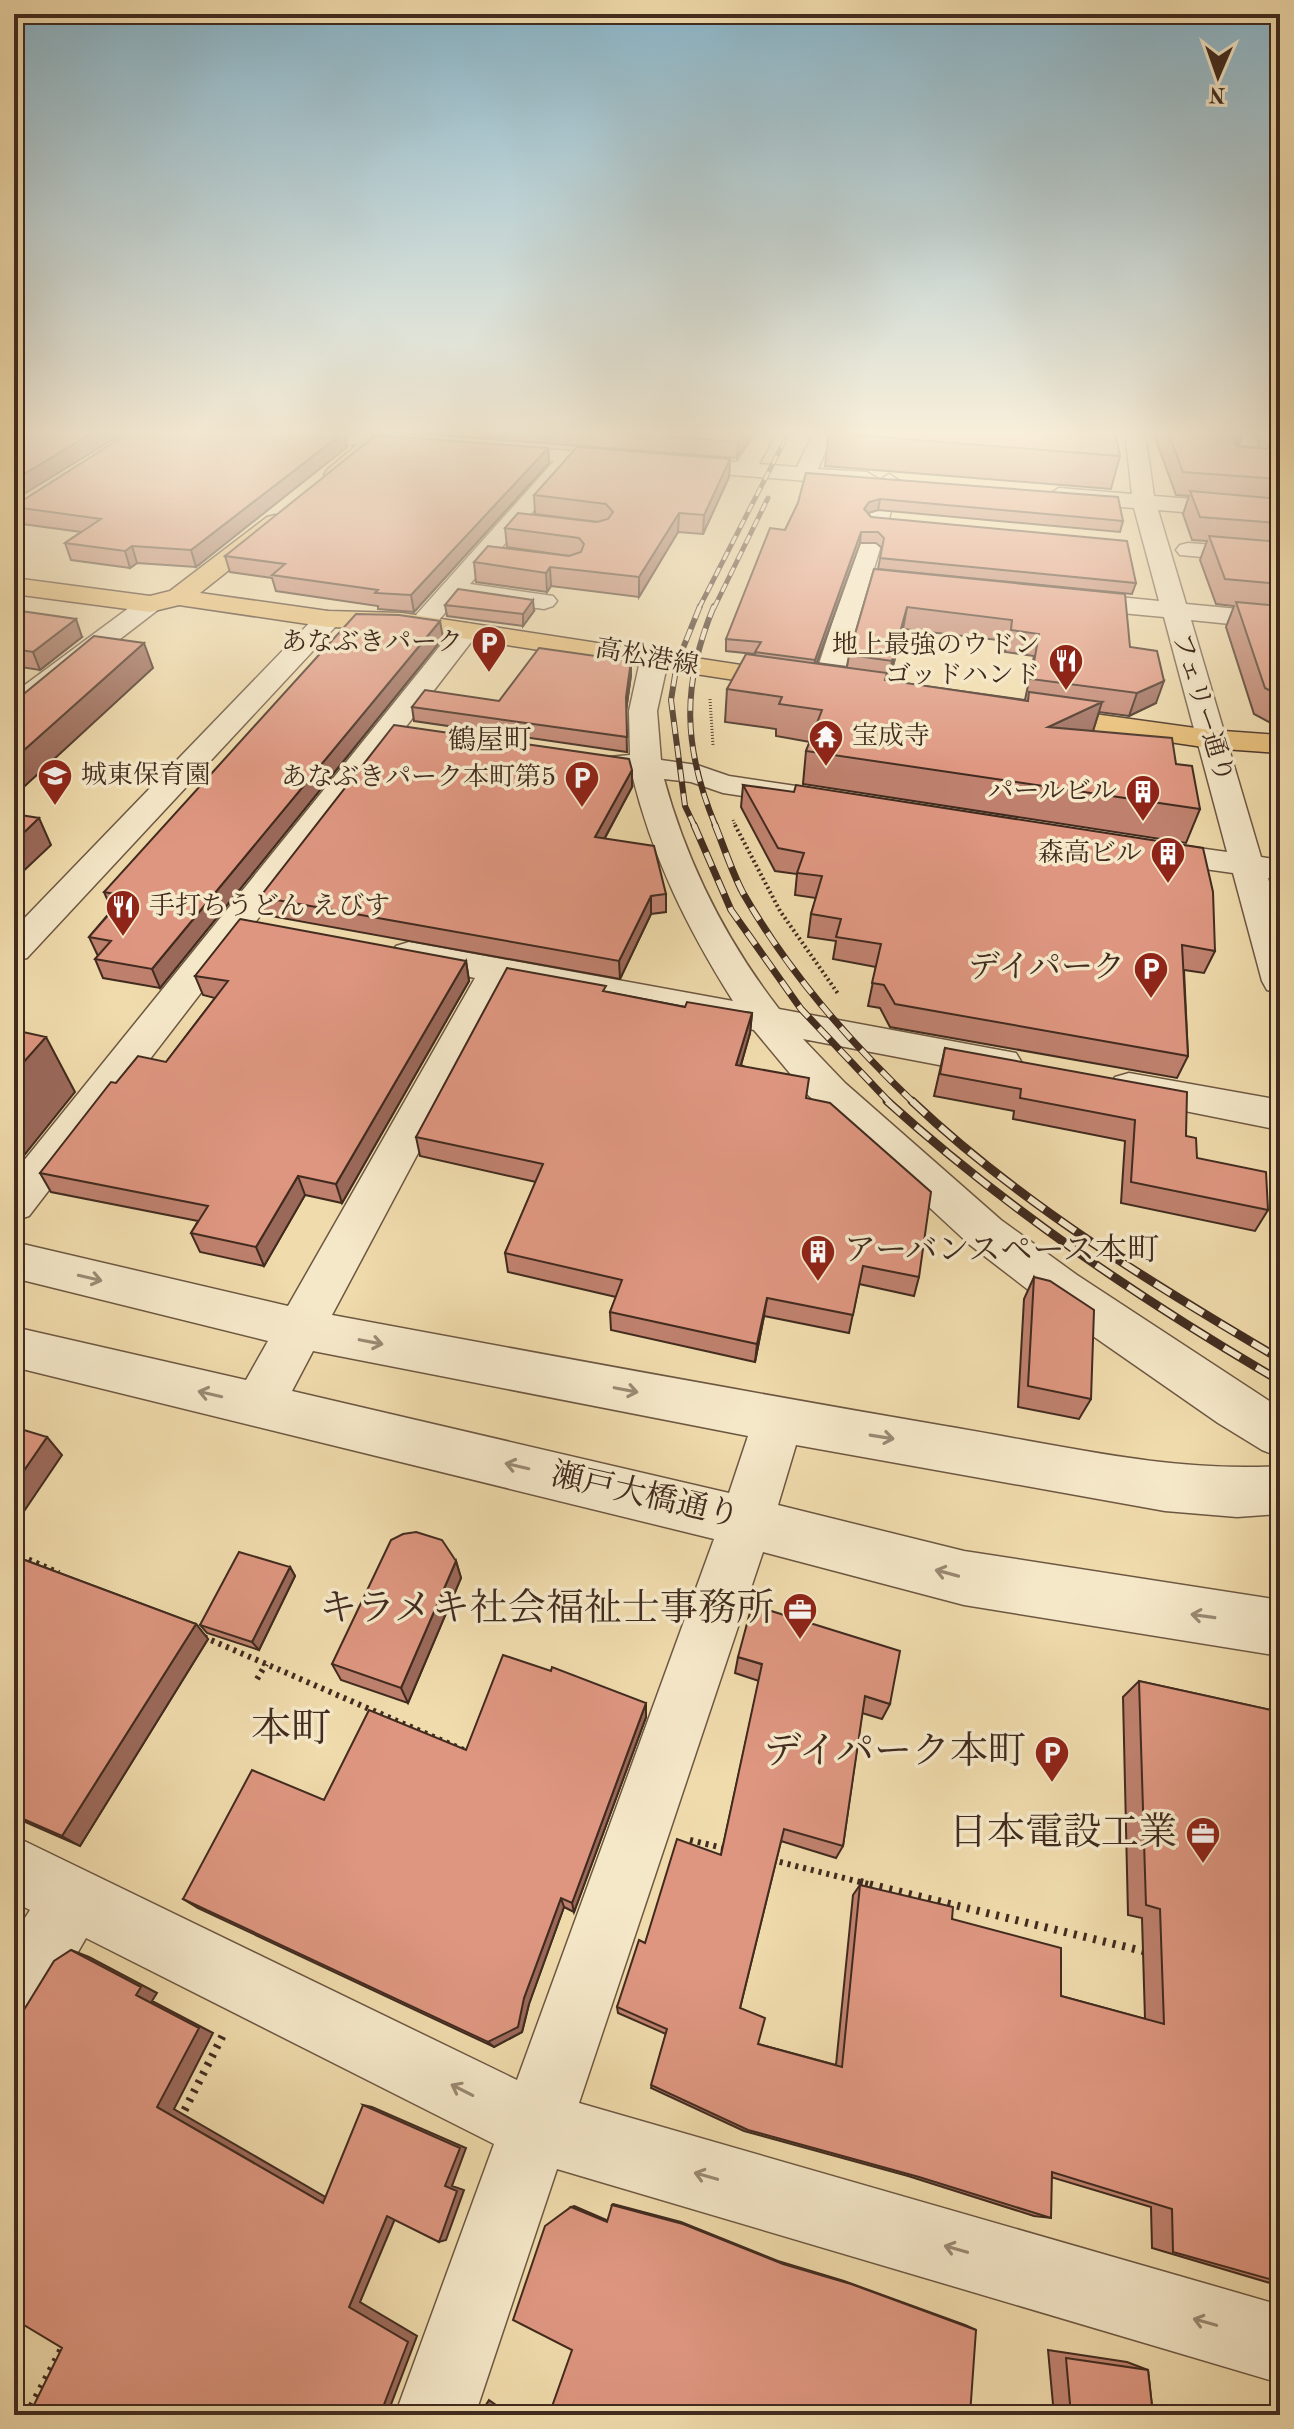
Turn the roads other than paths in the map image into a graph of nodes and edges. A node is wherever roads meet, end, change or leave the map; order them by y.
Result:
1 (245, 545) edge
2 (491, 545) edge
3 (874, 545) edge
4 (1156, 545) edge
5 (1188, 550) dead end
6 (483, 554) junction
7 (1280, 557) edge
8 (512, 558) edge
9 (859, 578) junction
10 (14, 586) edge
11 (954, 588) edge
12 (452, 589) junction
13 (179, 597) junction
14 (1049, 598) edge
15 (544, 601) dead end
16 (150, 604) junction
17 (1174, 612) junction
18 (328, 619) junction
19 (1280, 621) edge
20 (421, 624) junction
21 (466, 631) junction
22 (654, 661) junction
23 (826, 686) junction
24 (856, 690) edge
25 (14, 707) edge
26 (1007, 711) edge
27 (1210, 739) junction
28 (1280, 744) edge
29 (593, 759) edge
30 (647, 767) junction
31 (831, 801) edge
32 (1125, 848) edge
33 (1264, 868) edge
34 (235, 923) junction
35 (281, 931) edge
36 (374, 948) edge
37 (14, 950) edge
38 (498, 969) junction
39 (1280, 981) edge
40 (766, 1019) junction
41 (1041, 1070) edge
42 (1088, 1079) edge
43 (1280, 1115) edge
44 (14, 1204) edge
45 (14, 1260) edge
46 (298, 1328) junction
47 (14, 1347) edge
48 (258, 1405) junction
49 (778, 1420) junction
50 (1280, 1434) edge
51 (1280, 1490) edge
52 (747, 1521) junction
53 (1280, 1628) edge
54 (44, 1883) edge
55 (14, 1998) edge
56 (534, 2126) junction
57 (1280, 2344) edge
58 (435, 2415) edge

1 - 13 main road
2 - 6 street
3 - 9 street
4 - 17 street, フェリー通り
5 - 7 street
6 - 8 street
6 - 12 street
9 - 11 street
9 - 23 street
10 - 16 main road, 高松港線
12 - 15 street
12 - 20 street
13 - 16 main road, 高松港線
13 - 18 main road, 高松港線
14 - 17 street
16 - 25 street
17 - 19 street
17 - 27 street, フェリー通り
18 - 20 main road, 高松港線
18 - 37 street
20 - 21 main road, 高松港線
21 - 22 main road, 高松港線
21 - 34 street
22 - 23 main road, 高松港線
22 - 30 street
23 - 24 main road, 高松港線
26 - 27 main road
27 - 28 main road
27 - 33 street, フェリー通り
29 - 30 street
30 - 31 street
30 - 40 street
32 - 33 street
33 - 39 street, フェリー通り
34 - 35 street
34 - 44 street
36 - 38 street
38 - 40 street
38 - 46 street
40 - 41 street
40 - 50 street
42 - 43 street
45 -> 46 street
46 - 48 street
46 -> 49 street
48 -> 47 street, 瀬戸大橋通り
52 -> 48 street, 瀬戸大橋通り
49 -> 51 street
49 - 52 street
53 -> 52 street, 瀬戸大橋通り
52 - 56 street
54 - 55 street
56 -> 54 street
57 -> 56 street
56 - 58 street

